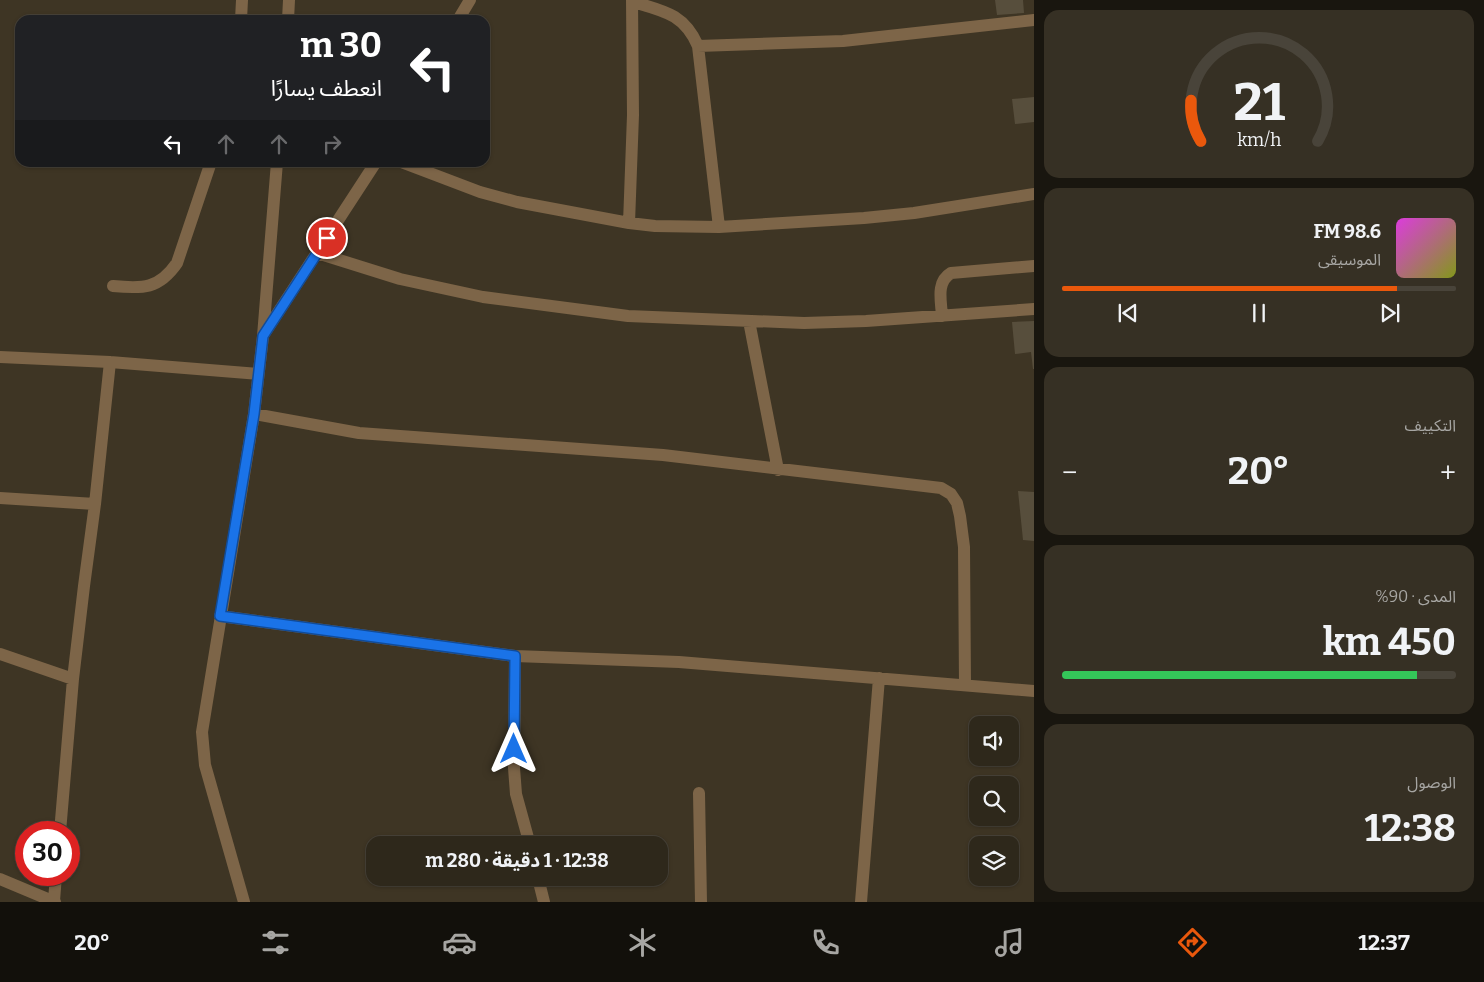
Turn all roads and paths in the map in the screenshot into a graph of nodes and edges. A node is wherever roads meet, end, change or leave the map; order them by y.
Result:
1 (242, 0) edge
2 (289, 0) edge
3 (470, 0) edge
4 (632, 1) edge
5 (242, 15) edge
6 (288, 15) edge
7 (461, 15) edge
8 (1034, 20) edge
9 (698, 46) junction
10 (209, 167) edge
11 (277, 167) edge
12 (373, 167) edge
13 (414, 167) edge
14 (1034, 194) edge
15 (629, 223) junction
16 (719, 227) junction
17 (317, 252) junction
18 (1034, 266) edge
19 (113, 286) dead end
20 (1034, 309) edge
21 (942, 316) junction
22 (749, 321) junction
23 (263, 336) junction
24 (0, 357) edge
25 (110, 362) junction
26 (258, 374) junction
27 (254, 414) junction
28 (778, 470) junction
29 (0, 498) edge
30 (95, 504) junction
31 (220, 616) junction
32 (0, 654) edge
33 (515, 656) junction
34 (880, 678) junction
35 (73, 679) junction
36 (965, 685) junction
37 (1034, 691) edge
38 (699, 793) dead end
39 (61, 821) edge
40 (528, 836) edge
41 (0, 879) edge
42 (55, 886) edge
43 (540, 886) edge
44 (54, 902) edge
45 (244, 902) edge
46 (544, 902) edge
47 (700, 902) edge
48 (861, 902) edge

1 - 5 street
2 - 6 street
3 - 7 street
4 - 9 street
4 - 15 street
8 - 9 street
9 - 16 street
10 - 19 street
11 - 23 street
12 - 17 street
13 - 15 street
14 - 16 street
15 - 16 street
17 - 22 street
17 - 23 street
18 - 21 street
20 - 21 street
21 - 22 street
22 - 28 street
23 - 26 street
24 - 25 street
25 - 26 street
25 - 30 street
26 - 27 street
27 - 28 street
27 - 31 street
28 - 36 street
29 - 30 street
30 - 35 street
31 - 33 street
31 - 45 street
32 - 35 street
33 - 34 street
33 - 40 street
34 - 36 street
34 - 48 street
35 - 39 street
36 - 37 street
38 - 47 street
41 - 44 street
42 - 44 street
43 - 46 street

